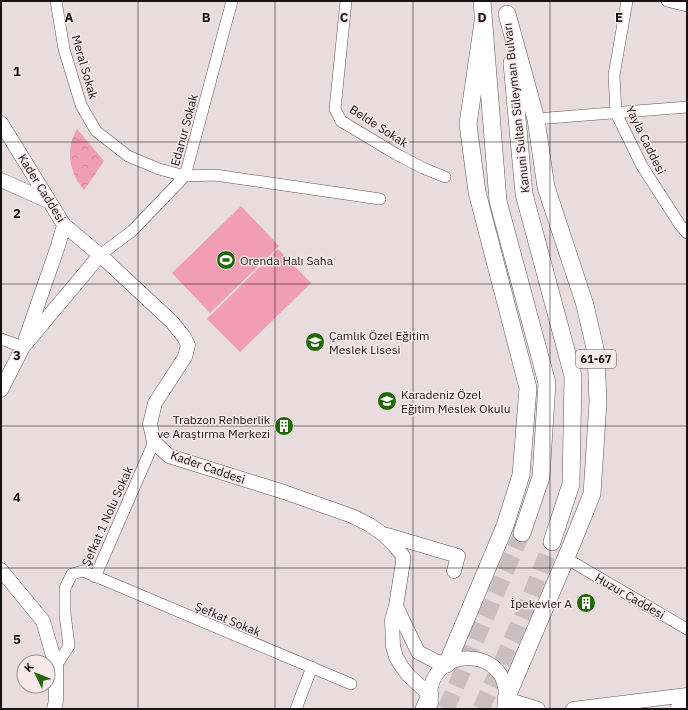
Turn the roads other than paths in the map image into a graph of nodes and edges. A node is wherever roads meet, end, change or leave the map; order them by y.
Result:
1 (56, 1) edge
2 (232, 1) edge
3 (346, 1) edge
4 (482, 1) edge
5 (628, 1) edge
6 (667, 1) edge
7 (687, 6) edge
8 (506, 7) edge
9 (483, 22) junction
10 (687, 107) edge
11 (616, 113) junction
12 (536, 119) junction
13 (1, 123) edge
14 (185, 176) junction
15 (445, 177) dead end
16 (1, 180) edge
17 (380, 199) dead end
18 (50, 202) junction
19 (64, 225) junction
20 (687, 234) edge
21 (100, 255) junction
22 (1, 339) edge
23 (23, 347) junction
24 (1, 390) edge
25 (154, 442) junction
26 (522, 533) tunnel mouth
27 (384, 534) junction
28 (552, 542) tunnel mouth
29 (574, 563) dead end
30 (1, 570) edge
31 (454, 571) dead end
32 (95, 577) junction
33 (396, 606) junction
34 (687, 629) edge
35 (53, 654) edge
36 (447, 664) junction
37 (56, 666) edge
38 (312, 667) junction
39 (351, 684) dead end
40 (56, 694) edge
41 (687, 695) edge
42 (428, 704) edge
43 (505, 704) edge
44 (54, 709) edge
45 (296, 709) edge
46 (538, 709) edge
47 (573, 709) edge
48 (677, 709) edge
49 (686, 709) edge

1 - 14 street, Meral Sokak
2 - 14 street, Edanur Sokak
3 - 15 street, Belde Sokak
4 - 9 main road, Kanuni Sultan Süleyman Bulvarı
5 - 11 street, Yayla Caddesi
6 - 7 street
8 - 12 main road, 61-67
8 - 28 main road, Kanuni Sultan Süleyman Bulvarı / 61-67
9 - 26 main road, Kanuni Sultan Süleyman Bulvarı
9 - 36 main road
10 - 11 street
11 - 12 street
11 - 20 street, Yayla Caddesi
12 - 43 main road, 61-67
13 - 18 street, Kader Caddesi
14 - 17 street, Meral Sokak
14 - 21 street, Edanur Sokak
16 - 18 street
18 - 19 street, Kader Caddesi
19 - 21 street, Kader Caddesi
19 - 23 street
21 - 23 street
21 - 25 street, Kader Caddesi
22 - 23 street
23 - 24 street
25 - 27 street, Kader Caddesi
25 - 32 street, Şefkat 1 Nolu Sokak
27 - 31 street
27 - 33 street, Kader Caddesi
29 - 34 street, Huzur Caddesi
30 - 35 street
32 - 37 street, Şefkat 1 Nolu Sokak
32 - 38 street, Şefkat Sokak
33 - 36 street
33 - 42 street, Kader Caddesi
36 - 42 street
36 - 43 street
38 - 39 street, Şefkat Sokak
38 - 45 street
40 - 44 street
41 - 47 street
43 - 46 street
48 - 49 street

